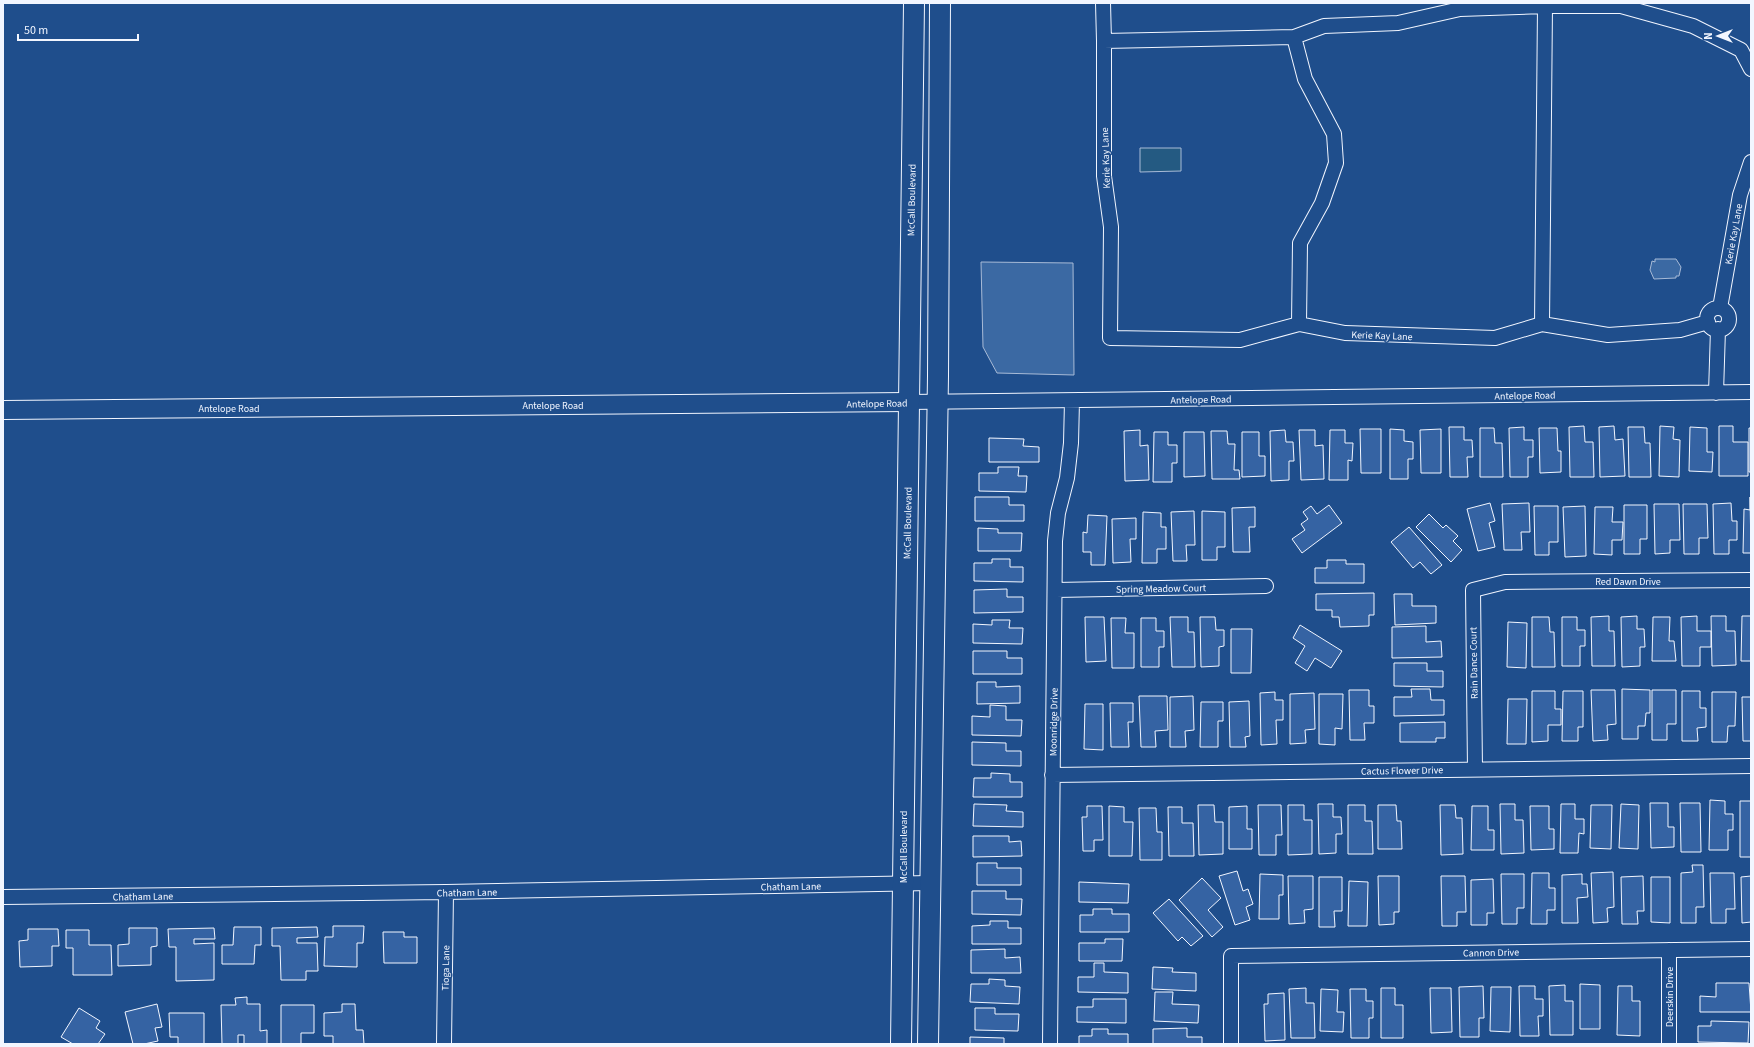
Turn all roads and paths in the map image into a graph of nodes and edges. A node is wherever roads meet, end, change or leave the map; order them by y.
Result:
1 (914, 3) edge
2 (940, 3) edge
3 (1103, 3) edge
4 (1545, 6) junction
5 (1294, 37) junction
6 (1104, 41) junction
7 (1751, 69) edge
8 (1751, 162) edge
9 (1299, 324) junction
10 (1542, 324) junction
11 (1713, 326) junction
12 (1716, 392) junction
13 (1751, 392) edge
14 (1072, 401) junction
15 (908, 402) junction
16 (937, 403) junction
17 (3, 410) edge
18 (1751, 580) edge
19 (1505, 582) joint
20 (1266, 586) dead end
21 (1056, 590) junction
22 (1751, 766) edge
23 (1474, 769) junction
24 (1052, 775) junction
25 (902, 883) junction
26 (930, 883) junction
27 (446, 892) junction
28 (3, 897) edge
29 (1751, 949) edge
30 (1669, 950) junction
31 (444, 1044) edge
32 (901, 1044) edge
33 (928, 1044) edge
34 (1050, 1044) edge
35 (1231, 1044) edge
36 (1669, 1044) edge

1 - 15 main road, McCall Boulevard
2 - 16 main road
3 - 6 street
4 - 5 street
4 - 7 street
4 - 10 street
5 - 6 street
5 - 9 street
6 - 9 street, Kerie Kay Lane
8 - 11 street, Kerie Kay Lane
9 - 10 street, Kerie Kay Lane
10 - 11 street, Kerie Kay Lane
11 - 12 street
12 - 13 street, Antelope Road
12 - 14 street, Antelope Road
14 - 16 street, Antelope Road
14 - 21 street, Moonridge Drive
15 - 16 street, Antelope Road
15 - 17 street, Antelope Road
15 - 25 main road, McCall Boulevard
16 - 26 main road
18 - 19 street, Red Dawn Drive
19 - 23 street, Rain Dance Court
20 - 21 street, Spring Meadow Court
21 - 24 street, Moonridge Drive
22 - 23 street, Cactus Flower Drive
23 - 24 street, Cactus Flower Drive
24 - 34 street, Moonridge Drive
25 - 26 street, Chatham Lane
25 - 27 street, Chatham Lane
25 - 32 main road, McCall Boulevard
26 - 33 main road
27 - 28 street, Chatham Lane
27 - 31 street, Tioga Lane
29 - 30 street, Cannon Drive
30 - 35 street, Cannon Drive
30 - 36 street, Deerskin Drive

